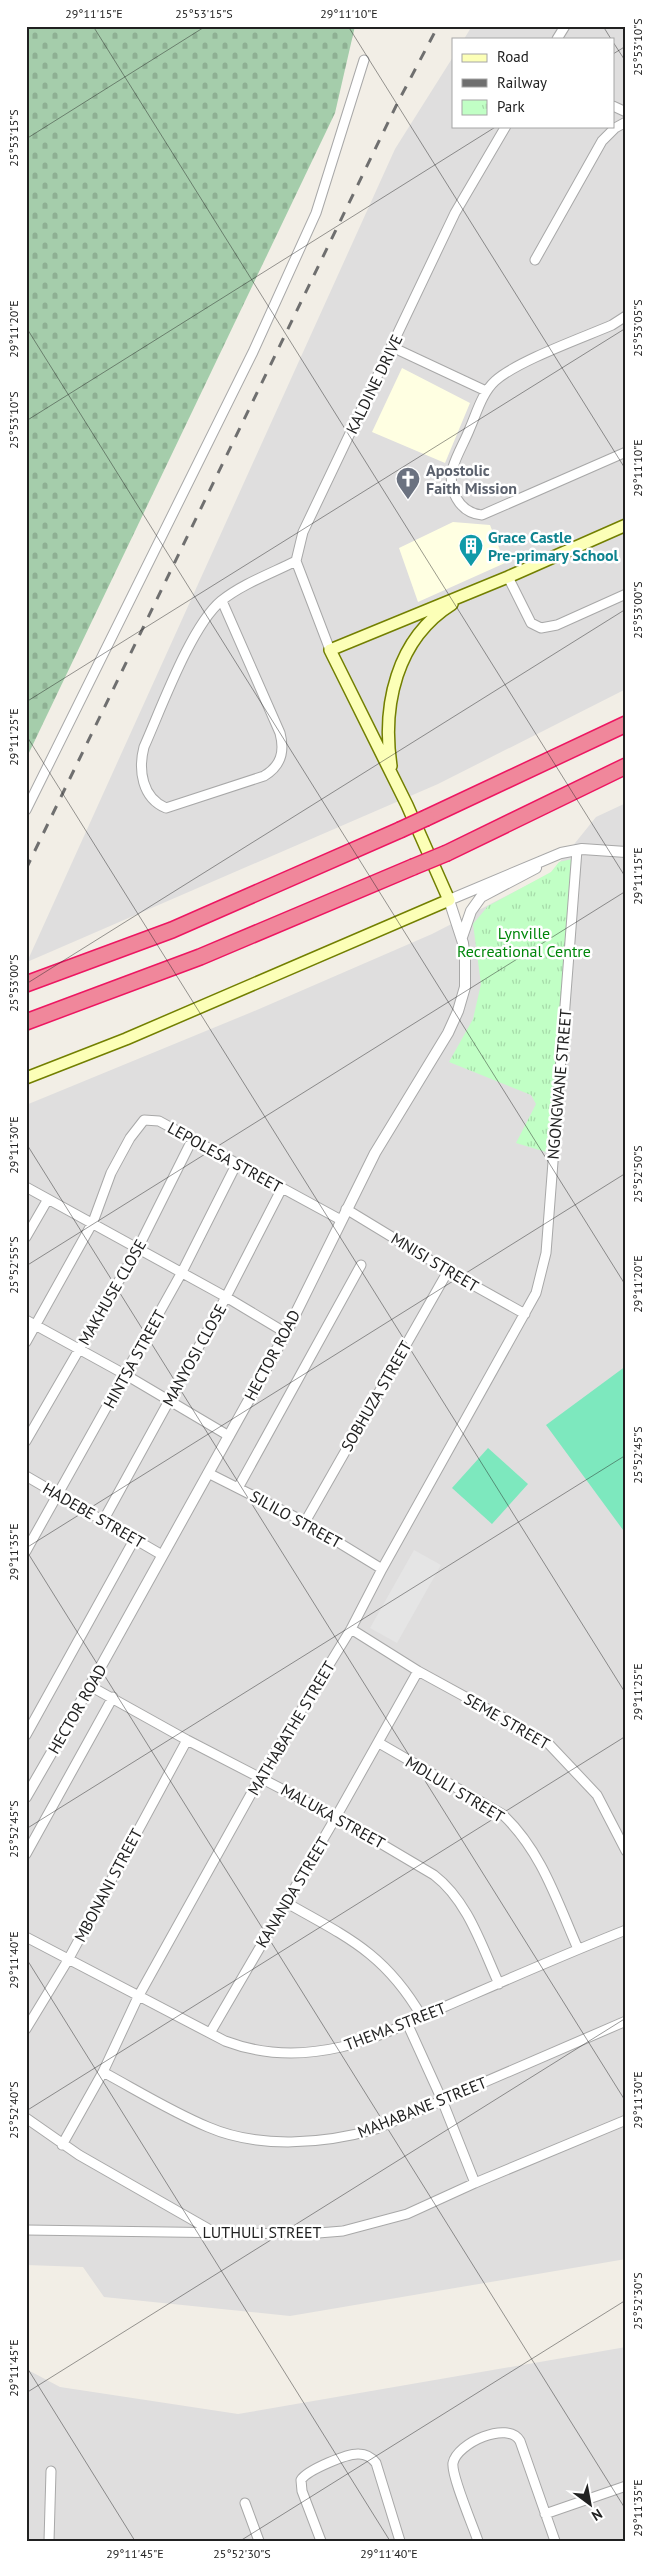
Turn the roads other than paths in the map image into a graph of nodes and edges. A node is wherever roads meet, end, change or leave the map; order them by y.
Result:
1 (565, 26) edge
2 (558, 38) edge
3 (364, 60) dead end
4 (614, 106) edge
5 (626, 112) edge
6 (626, 122) edge
7 (505, 128) edge
8 (535, 260) dead end
9 (626, 316) edge
10 (392, 347) junction
11 (486, 391) junction
12 (626, 452) edge
13 (626, 525) edge
14 (296, 561) junction
15 (508, 577) junction
16 (486, 585) junction
17 (626, 594) edge
18 (222, 601) junction
19 (330, 650) junction
20 (626, 724) edge
21 (626, 766) edge
22 (392, 775) junction
23 (26, 810) edge
24 (577, 850) junction
25 (626, 852) edge
26 (545, 858) junction
27 (449, 900) junction
28 (462, 937) junction
29 (26, 984) edge
30 (26, 1022) edge
31 (26, 1078) edge
32 (192, 1140) junction
33 (237, 1164) junction
34 (26, 1186) edge
35 (282, 1188) junction
36 (48, 1199) junction
37 (346, 1209) junction
38 (340, 1220) junction
39 (93, 1222) junction
40 (26, 1237) edge
41 (138, 1248) junction
42 (362, 1265) dead end
43 (448, 1271) junction
44 (182, 1272) junction
45 (226, 1297) junction
46 (525, 1314) junction
47 (26, 1320) edge
48 (36, 1325) junction
49 (286, 1333) junction
50 (26, 1342) edge
51 (78, 1350) junction
52 (126, 1375) junction
53 (168, 1400) junction
54 (229, 1436) junction
55 (26, 1441) edge
56 (208, 1473) junction
57 (26, 1476) edge
58 (238, 1488) junction
59 (57, 1493) junction
60 (103, 1521) junction
61 (305, 1522) junction
62 (134, 1540) junction
63 (26, 1551) edge
64 (162, 1555) junction
65 (382, 1569) junction
66 (352, 1629) junction
67 (418, 1671) junction
68 (90, 1686) junction
69 (113, 1697) junction
70 (26, 1735) edge
71 (187, 1740) junction
72 (379, 1743) junction
73 (261, 1776) junction
74 (26, 1796) edge
75 (336, 1817) junction
76 (623, 1836) edge
77 (626, 1851) edge
78 (26, 1854) edge
79 (285, 1902) junction
80 (626, 1930) edge
81 (26, 1937) edge
82 (578, 1949) junction
83 (68, 1960) junction
84 (499, 1984) junction
85 (138, 1997) junction
86 (422, 2017) junction
87 (626, 2021) edge
88 (407, 2023) junction
89 (26, 2029) edge
90 (210, 2033) junction
91 (103, 2072) junction
92 (442, 2100) junction
93 (26, 2118) edge
94 (626, 2120) edge
95 (62, 2145) junction
96 (475, 2183) junction
97 (26, 2230) edge
98 (213, 2232) junction
99 (51, 2471) dead end
100 (626, 2486) edge
101 (245, 2503) dead end
102 (545, 2514) junction
103 (49, 2541) edge
104 (259, 2541) edge
105 (321, 2541) edge
106 (400, 2541) edge
107 (478, 2541) edge
108 (555, 2541) edge

1 - 2 street
3 - 23 street
4 - 5 street
6 - 8 street
7 - 10 street, KALDINE DRIVE
9 - 11 street
10 - 11 street
10 - 14 street, KALDINE DRIVE
11 - 12 street
13 - 15 main road
14 - 18 street
14 - 19 street
15 - 16 main road
15 - 17 street
16 - 19 main road
16 - 22 main road
18 - 18 street
19 - 22 main road
20 - 29 highway, bridge
21 - 30 highway, bridge
22 - 27 main road
24 - 25 street
24 - 26 street
24 - 46 street, NGONGWANE STREET
26 - 27 street
26 - 28 street
27 - 28 street, HECTOR ROAD
27 - 31 main road
28 - 37 street, HECTOR ROAD
32 - 33 street, LEPOLESA STREET
32 - 39 street, LEPOLESA STREET
32 - 41 street, MAKHUSE CLOSE
33 - 35 street, LEPOLESA STREET
33 - 44 street, HINTSA STREET
34 - 36 street
35 - 38 street, LEPOLESA STREET
35 - 45 street, MANYOSI CLOSE
36 - 39 street
36 - 40 street
37 - 38 street, HECTOR ROAD
37 - 43 street, MNISI STREET
38 - 49 street, HECTOR ROAD
39 - 41 street
39 - 48 street
41 - 44 street
41 - 51 street, MAKHUSE CLOSE
42 - 58 street, HECTOR ROAD
43 - 46 street, MNISI STREET
43 - 61 street, SOBHUZA STREET
44 - 45 street
44 - 52 street, HINTSA STREET
45 - 49 street
45 - 53 street, MANYOSI CLOSE
46 - 65 street, MATHABATHE STREET
47 - 48 street
48 - 50 street
48 - 51 street
49 - 54 street, HECTOR ROAD
51 - 52 street
51 - 55 street, MAKHUSE CLOSE
52 - 53 street
52 - 59 street, HINTSA STREET
53 - 54 street
53 - 60 street, MANYOSI CLOSE
54 - 56 street, HECTOR ROAD
56 - 58 street, SILILO STREET
56 - 64 street, HECTOR ROAD
57 - 59 street, HADEBE STREET
58 - 61 street, SILILO STREET
59 - 60 street, HADEBE STREET
59 - 63 street, HINTSA STREET
60 - 62 street, HADEBE STREET
61 - 65 street, SILILO STREET
62 - 64 street, HADEBE STREET
62 - 70 street, HECTOR ROAD
64 - 68 street, HECTOR ROAD
65 - 66 street, MATHABATHE STREET
66 - 67 street, SEME STREET
66 - 73 street, MATHABATHE STREET
67 - 72 street, KANANDA STREET
67 - 76 street, SEME STREET
68 - 69 street, MALUKA STREET
68 - 74 street, HECTOR ROAD
69 - 71 street, MALUKA STREET
69 - 78 street, HECTOR ROAD
71 - 73 street, MALUKA STREET
71 - 83 street, MBONANI STREET
72 - 75 street, KANANDA STREET
72 - 82 street, MDLULI STREET
73 - 75 street, MALUKA STREET
73 - 85 street, MATHABATHE STREET
75 - 79 street, KANANDA STREET
75 - 84 street, MALUKA STREET
76 - 77 street, SEME STREET
79 - 86 street
79 - 90 street, KANANDA STREET
80 - 82 street, THEMA STREET
81 - 83 street, THEMA STREET
82 - 84 street, THEMA STREET
83 - 85 street, THEMA STREET
83 - 89 street, MBONANI STREET
84 - 86 street, THEMA STREET
85 - 90 street, THEMA STREET
85 - 91 street, MATHABATHE STREET
86 - 88 street, THEMA STREET
87 - 92 street, MAHABANE STREET
88 - 90 street, THEMA STREET
88 - 92 street
91 - 92 street, MAHABANE STREET
91 - 95 street, MATHABATHE STREET
92 - 96 street
93 - 95 street
94 - 96 street, LUTHULI STREET
95 - 98 street
96 - 98 street, LUTHULI STREET
97 - 98 street, LUTHULI STREET
99 - 103 street
100 - 102 street
101 - 104 street
102 - 107 street
102 - 108 street
105 - 106 street

